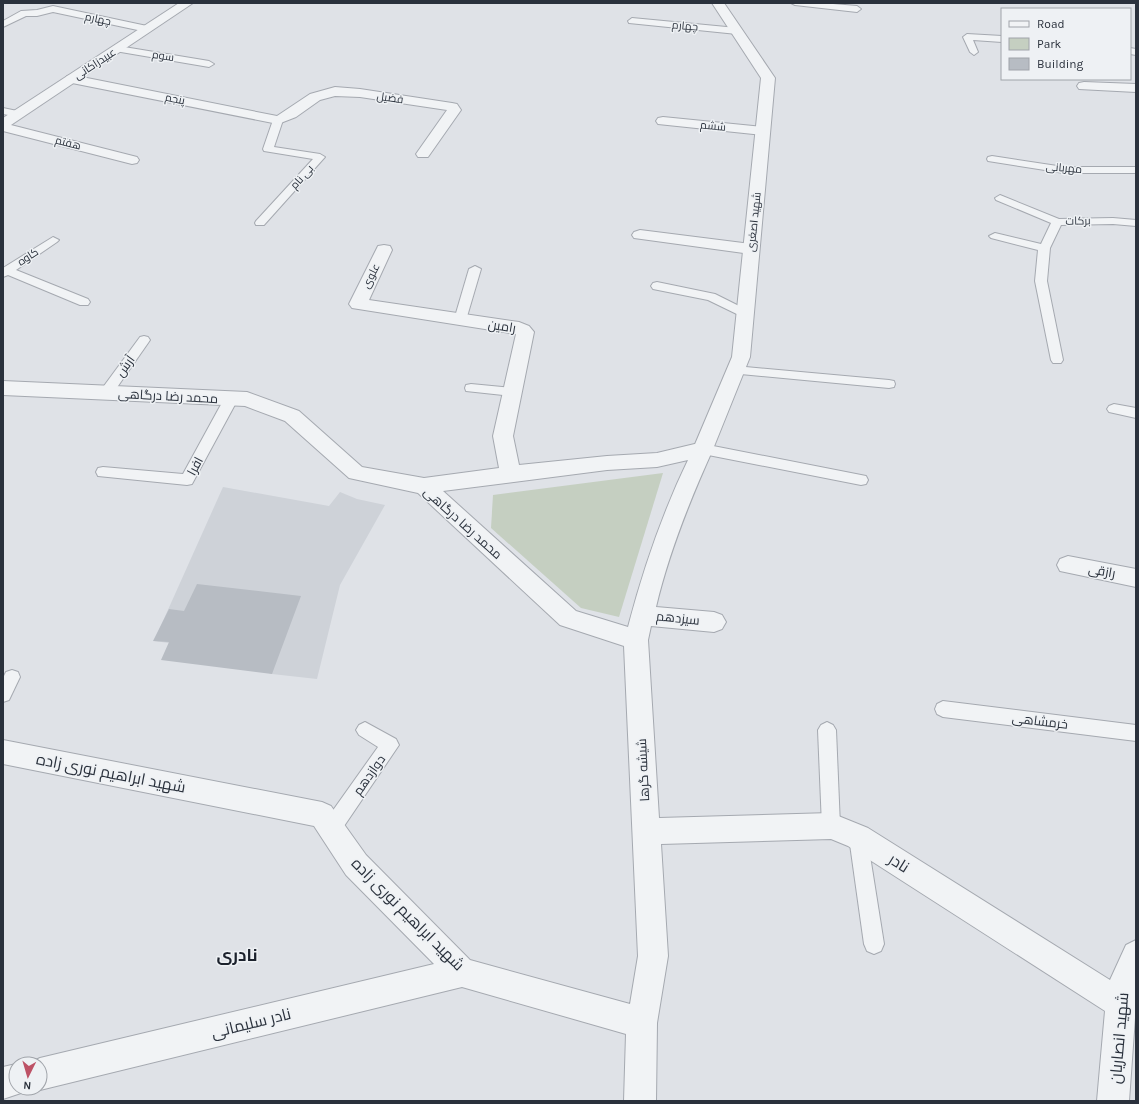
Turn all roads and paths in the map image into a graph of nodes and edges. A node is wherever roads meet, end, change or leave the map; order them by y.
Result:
1 (188, 3) edge
2 (718, 3) edge
3 (723, 3) edge
4 (795, 3) edge
5 (857, 9) dead end
6 (632, 21) dead end
7 (3, 24) edge
8 (148, 29) junction
9 (737, 31) junction
10 (1001, 39) edge
11 (118, 49) junction
12 (974, 52) dead end
13 (209, 64) dead end
14 (72, 78) junction
15 (1084, 86) dead end
16 (1136, 88) edge
17 (3, 110) edge
18 (19, 114) junction
19 (278, 120) junction
20 (663, 121) dead end
21 (3, 126) edge
22 (763, 131) junction
23 (423, 154) dead end
24 (992, 159) dead end
25 (132, 160) dead end
26 (1136, 170) edge
27 (1000, 198) dead end
28 (1058, 222) junction
29 (1136, 223) edge
30 (260, 224) dead end
31 (640, 235) dead end
32 (995, 236) dead end
33 (53, 240) dead end
34 (1044, 248) junction
35 (384, 250) dead end
36 (751, 250) junction
37 (475, 269) dead end
38 (5, 272) edge
39 (657, 286) dead end
40 (84, 302) dead end
41 (358, 304) joint
42 (745, 314) junction
43 (460, 320) junction
44 (144, 340) dead end
45 (1057, 360) dead end
46 (735, 370) junction
47 (889, 384) dead end
48 (3, 388) edge
49 (471, 388) dead end
50 (512, 392) junction
51 (106, 393) junction
52 (232, 399) junction
53 (1114, 409) dead end
54 (1136, 413) edge
55 (703, 449) junction
56 (103, 472) dead end
57 (511, 474) junction
58 (861, 480) dead end
59 (424, 486) junction
60 (1068, 565) dead end
61 (1136, 578) edge
62 (642, 615) junction
63 (714, 622) dead end
64 (636, 640) junction
65 (12, 677) dead end
66 (3, 695) edge
67 (943, 709) dead end
68 (365, 730) dead end
69 (826, 730) dead end
70 (1136, 733) edge
71 (3, 752) edge
72 (831, 826) junction
73 (331, 829) junction
74 (646, 831) junction
75 (858, 837) junction
76 (874, 944) dead end
77 (1136, 954) edge
78 (462, 972) junction
79 (1121, 1004) junction
80 (642, 1023) junction
81 (48, 1072) edge
82 (637, 1099) edge
83 (1114, 1101) edge

1 - 8 street, عبیدزاکانی
2 - 3 lane
2 - 9 street, شهید اصغری
4 - 5 lane
6 - 9 lane, چهارم
7 - 8 lane, چهارم
8 - 11 street, عبیدزاکانی
9 - 22 street, شهید اصغری
10 - 12 lane
11 - 13 lane, سوم
11 - 14 street, عبیدزاکانی
14 - 18 street, عبیدزاکانی
14 - 19 street, پنجم
15 - 16 street
17 - 18 lane
18 - 21 street, عبیدزاکانی
19 - 23 street, فضیل
19 - 30 lane, بی نام
20 - 22 street, ششم
21 - 25 street, هفتم
22 - 36 street, شهید اصغری
24 - 26 lane, مهربانی
27 - 28 lane, برکات
28 - 29 lane, برکات
28 - 34 lane
31 - 36 street
32 - 34 lane
33 - 38 lane, کاوه
34 - 45 lane
35 - 41 street, علوی
36 - 42 street, شهید اصغری
37 - 43 lane
38 - 40 lane
39 - 42 lane
41 - 43 street, رامین
42 - 46 street, شهید اصغری
43 - 50 street, رامین
44 - 51 lane, آرش
46 - 47 lane
46 - 55 street, شهید اصغری
48 - 51 street, محمد رضا درگاهی
49 - 50 lane
50 - 57 street, رامین
51 - 52 street, محمد رضا درگاهی
52 - 56 lane, افرا
52 - 59 street, محمد رضا درگاهی
53 - 54 lane
55 - 57 street
55 - 58 lane
55 - 62 street, شیشه گرها
57 - 59 street
59 - 64 street, محمد رضا درگاهی
60 - 61 street, رازقی
62 - 63 street, سیزدهم
62 - 64 street, شیشه گرها
64 - 74 street, شیشه گرها
65 - 66 lane
67 - 70 lane, خرمشاهی
68 - 73 lane, دوازدهم
69 - 72 lane
71 - 73 street, شهید ابراهیم نوری زاده
72 - 74 street, نادر
72 - 75 street, نادر
73 - 78 street, شهید ابراهیم نوری زاده
74 - 80 street, شیشه گرها
75 - 76 lane
75 - 79 street, نادر
77 - 79 street, شهید انصاریان
78 - 80 street, شهید ابراهیم نوری زاده
78 - 81 street, نادر سلیمانی
79 - 83 street, شهید انصاریان
80 - 82 street, شیشه گرها

